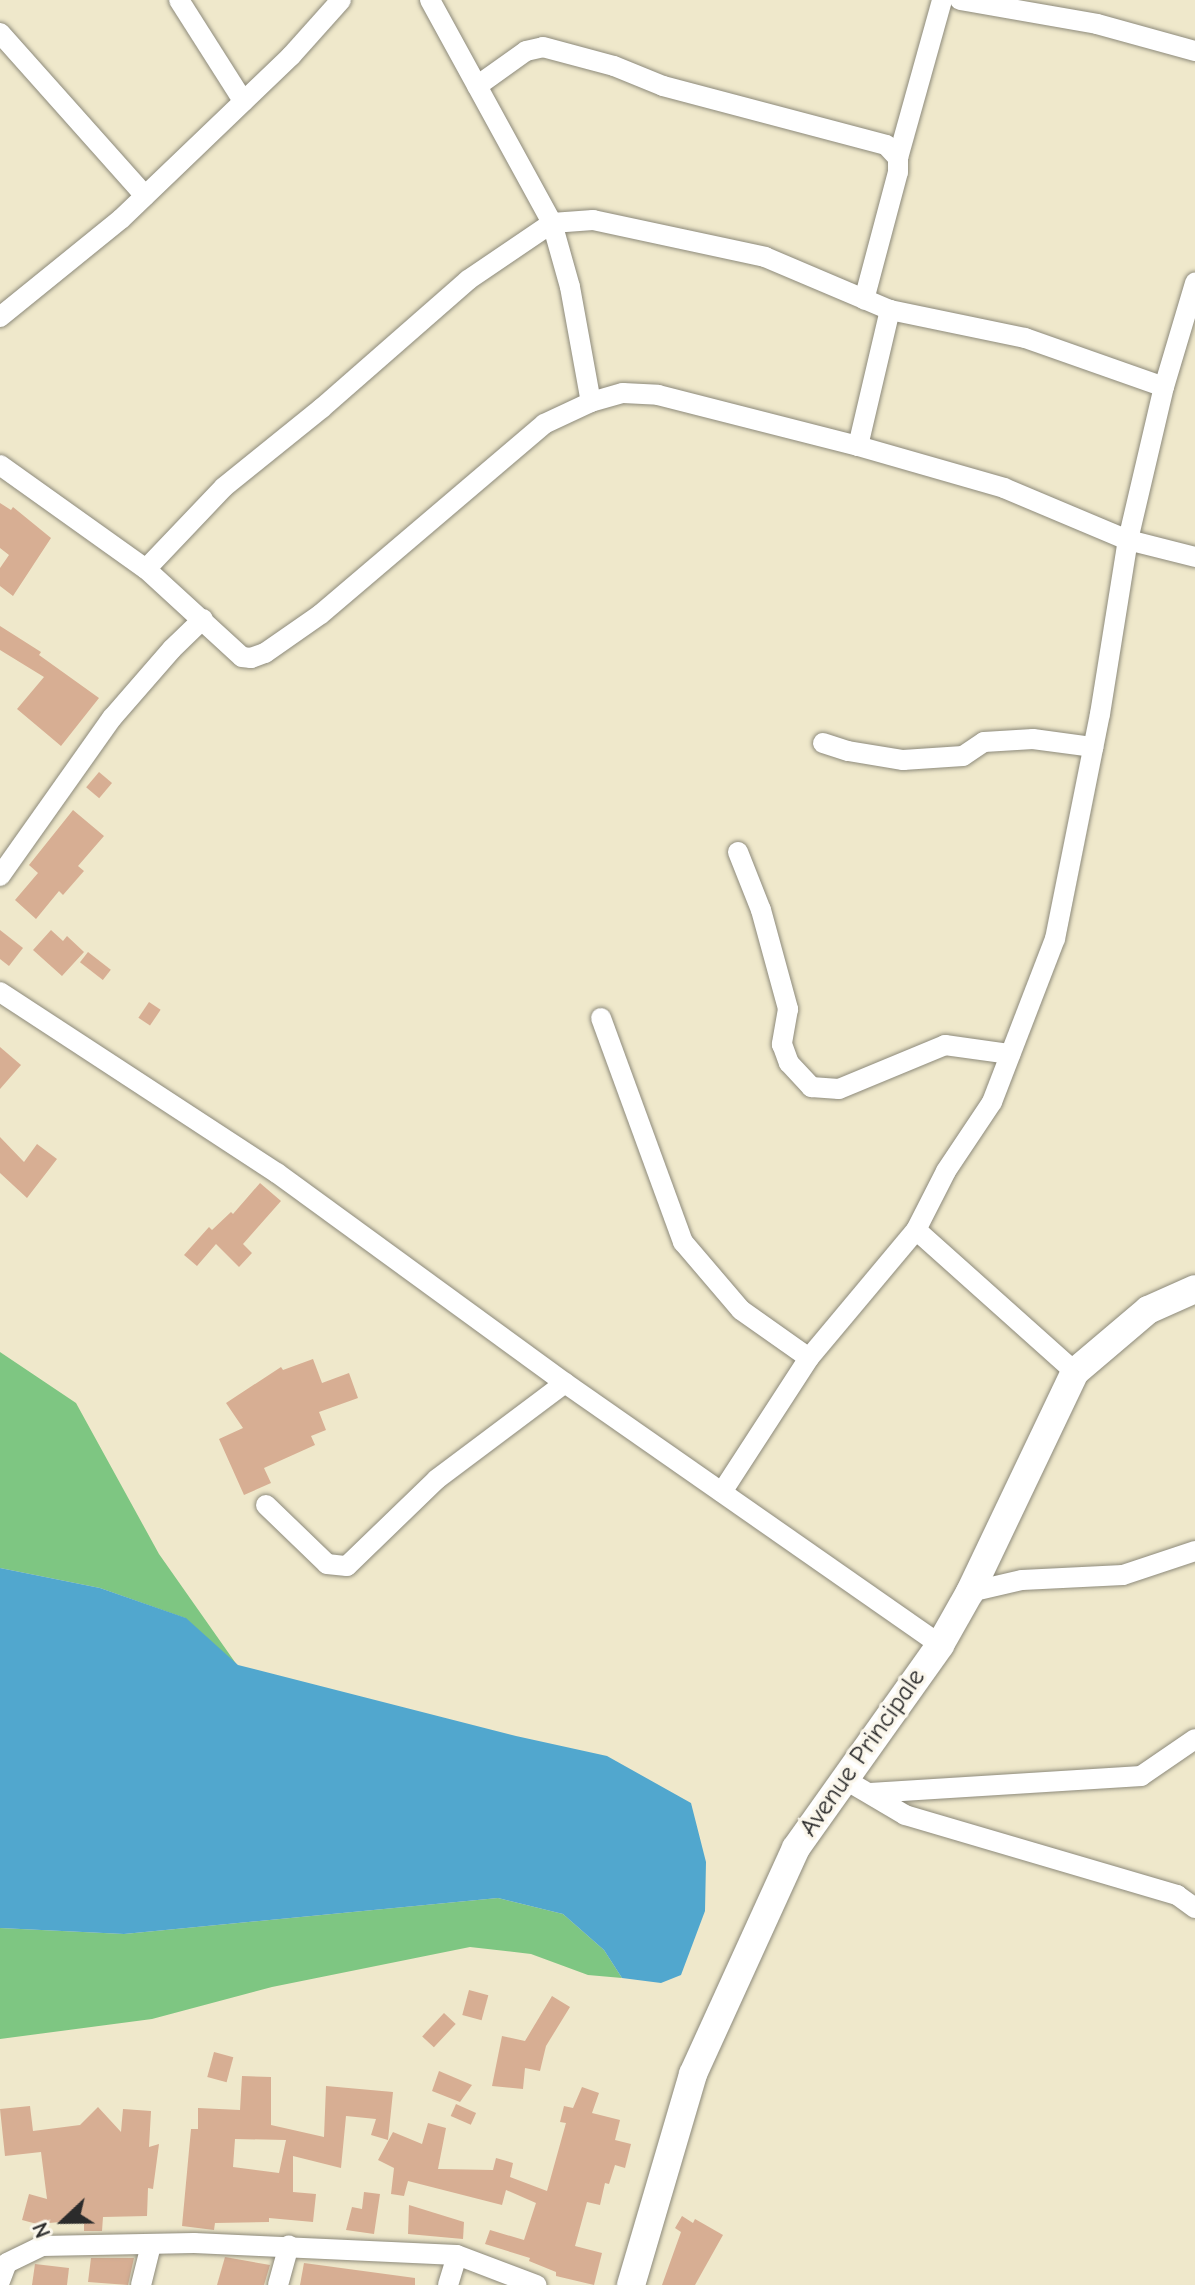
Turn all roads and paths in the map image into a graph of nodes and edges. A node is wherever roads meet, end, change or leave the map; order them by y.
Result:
1 (179, 0) edge
2 (341, 0) edge
3 (430, 0) edge
4 (942, 0) edge
5 (960, 0) edge
6 (0, 33) edge
7 (1195, 51) edge
8 (477, 86) junction
9 (243, 101) junction
10 (898, 158) junction
11 (145, 196) junction
12 (552, 223) junction
13 (1195, 283) edge
14 (864, 300) junction
15 (890, 310) junction
16 (0, 317) edge
17 (1164, 387) junction
18 (591, 402) junction
19 (858, 446) junction
20 (0, 465) edge
21 (1128, 540) junction
22 (1195, 557) edge
23 (146, 569) junction
24 (203, 619) junction
25 (823, 743) dead end
26 (1093, 747) junction
27 (738, 852) dead end
28 (0, 876) edge
29 (0, 992) edge
30 (601, 1018) dead end
31 (1010, 1054) junction
32 (916, 1230) junction
33 (1195, 1290) edge
34 (809, 1358) junction
35 (1075, 1372) junction
36 (565, 1383) junction
37 (722, 1492) junction
38 (266, 1505) dead end
39 (1195, 1551) edge
40 (970, 1592) junction
41 (940, 1645) junction
42 (1195, 1739) edge
43 (844, 1779) junction
44 (870, 1793) junction
45 (1195, 1908) edge
46 (151, 2245) junction
47 (289, 2245) junction
48 (457, 2255) junction
49 (0, 2281) edge
50 (141, 2285) edge
51 (278, 2285) edge
52 (448, 2285) edge
53 (536, 2285) edge
54 (631, 2285) edge

1 - 9 street
2 - 9 street
3 - 8 street
4 - 10 street
5 - 7 street
6 - 11 street
8 - 10 street
8 - 12 street
9 - 11 street
10 - 14 street
11 - 16 street
12 - 14 street
12 - 18 street
12 - 23 street
13 - 17 street
14 - 15 street
15 - 17 street
15 - 19 street
17 - 21 street
18 - 19 street
18 - 24 street
19 - 21 street
20 - 23 street
21 - 22 street
21 - 26 street
23 - 24 street
24 - 28 street
25 - 26 street
26 - 31 street
27 - 31 street
29 - 36 street
30 - 34 street
31 - 32 street
32 - 34 street
32 - 35 street
33 - 35 street, Avenue Principale
34 - 37 street
35 - 40 street, Avenue Principale
36 - 37 street
36 - 38 street
37 - 41 street
39 - 40 street
40 - 41 street, Avenue Principale
41 - 43 street, Avenue Principale
42 - 44 street
43 - 44 street
43 - 54 street, Avenue Principale
44 - 45 street
46 - 47 street
46 - 49 street
46 - 50 street
47 - 48 street
47 - 51 street
48 - 52 street
48 - 53 street

